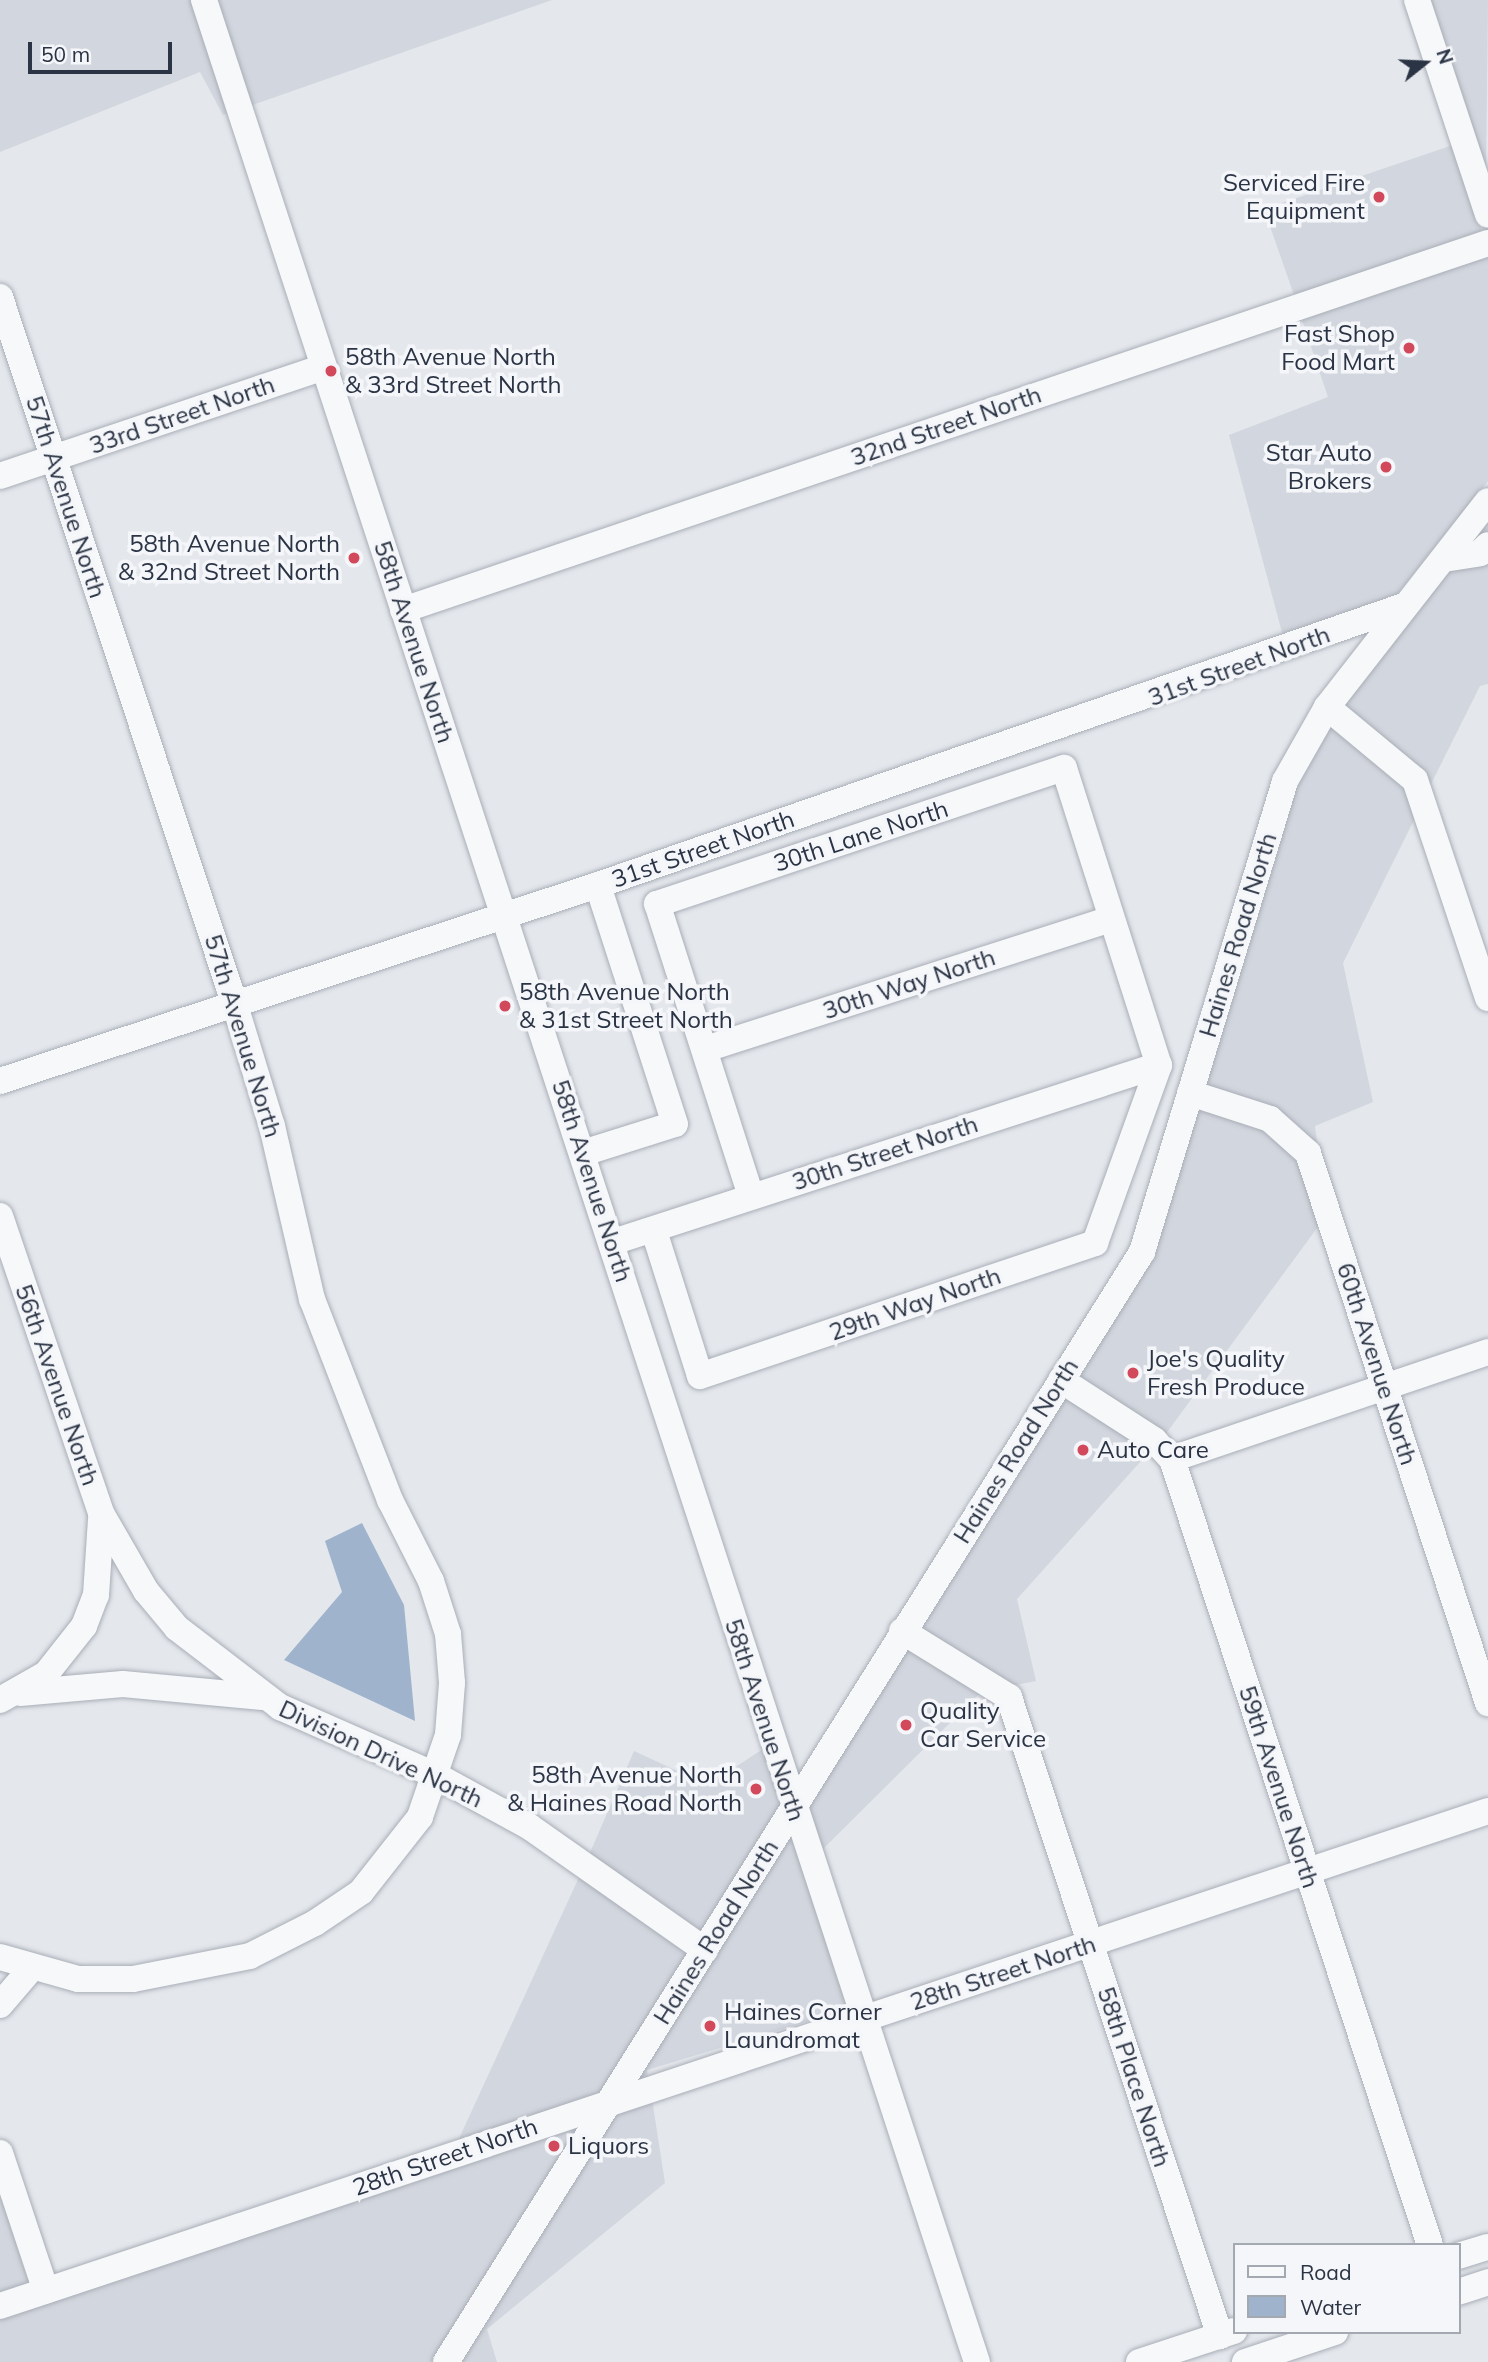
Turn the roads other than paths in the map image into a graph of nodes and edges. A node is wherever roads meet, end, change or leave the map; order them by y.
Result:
1 (204, 0) edge
2 (1417, 0) edge
3 (1486, 200) edge
4 (1488, 243) edge
5 (0, 297) edge
6 (323, 367) junction
7 (52, 458) junction
8 (0, 476) edge
9 (1488, 501) edge
10 (1488, 545) edge
11 (1444, 559) junction
12 (1401, 607) junction
13 (403, 610) junction
14 (1327, 707) junction
15 (598, 885) junction
16 (503, 916) junction
17 (1111, 919) junction
18 (1488, 998) edge
19 (234, 1002) junction
20 (706, 1049) junction
21 (1158, 1065) junction
22 (0, 1081) edge
23 (1190, 1093) junction
24 (583, 1153) junction
25 (751, 1196) junction
26 (0, 1216) edge
27 (654, 1231) junction
28 (613, 1242) junction
29 (1488, 1352) edge
30 (1062, 1380) junction
31 (1384, 1386) junction
32 (1172, 1459) junction
33 (101, 1513) junction
34 (902, 1631) junction
35 (10, 1697) edge
36 (264, 1697) junction
37 (1488, 1703) edge
38 (435, 1775) junction
39 (794, 1811) junction
40 (1488, 1811) edge
41 (1306, 1871) junction
42 (1090, 1944) junction
43 (705, 1950) junction
44 (0, 1957) edge
45 (30, 1970) junction
46 (0, 2005) edge
47 (864, 2019) junction
48 (610, 2101) junction
49 (0, 2153) edge
50 (1429, 2243) edge
51 (1488, 2247) edge
52 (1460, 2255) edge
53 (1488, 2282) edge
54 (46, 2291) junction
55 (1460, 2291) edge
56 (0, 2306) edge
57 (1227, 2334) edge
58 (1329, 2334) edge
59 (446, 2362) edge
60 (977, 2362) edge
61 (1139, 2362) edge
62 (1245, 2362) edge

1 - 6 street, 58th Avenue North
2 - 3 street
4 - 13 street, 32nd Street North
5 - 7 street, 57th Avenue North
6 - 7 street, 33rd Street North
6 - 13 street, 58th Avenue North
7 - 8 street, 33rd Street North
7 - 19 street, 57th Avenue North
9 - 11 street, Haines Road North
10 - 11 street
11 - 12 street, Haines Road North
12 - 14 street, Haines Road North
12 - 15 street, 31st Street North
13 - 16 street, 58th Avenue North
14 - 18 street
14 - 23 street, Haines Road North
15 - 16 street, 31st Street North
15 - 24 street
16 - 19 street, 31st Street North
16 - 24 street, 58th Avenue North
17 - 20 street, 30th Way North
17 - 20 street, 30th Lane North
17 - 21 street
19 - 22 street, 31st Street North
19 - 38 street, 57th Avenue North
20 - 25 street
21 - 25 street, 30th Street North
21 - 27 street, 29th Way North
23 - 30 street, Haines Road North
23 - 31 street, 60th Avenue North
24 - 28 street, 58th Avenue North
25 - 27 street, 30th Street North
26 - 33 street, 56th Avenue North
27 - 28 street, 30th Street North
28 - 39 street, 58th Avenue North
29 - 31 street
30 - 32 street, 59th Avenue North
30 - 34 street, Haines Road North
31 - 32 street
31 - 37 street, 60th Avenue North
32 - 41 street, 59th Avenue North
33 - 35 street
33 - 36 street, Division Drive North
34 - 39 street, Haines Road North
34 - 42 street, 58th Place North
35 - 36 street
36 - 38 street, Division Drive North
38 - 43 street, Division Drive North
38 - 45 street, 57th Avenue North
39 - 43 street, Haines Road North
39 - 47 street, 58th Avenue North
40 - 41 street, 28th Street North
41 - 42 street, 28th Street North
41 - 50 street, 59th Avenue North
42 - 47 street, 28th Street North
42 - 57 street, 58th Place North
43 - 48 street, Haines Road North
44 - 45 street, 57th Avenue North
45 - 46 street
47 - 48 street, 28th Street North
47 - 60 street, 58th Avenue North
48 - 54 street, 28th Street North
48 - 59 street, Haines Road North
49 - 54 street
51 - 52 street
53 - 55 street
54 - 56 street, 28th Street North
57 - 61 street
58 - 62 street

